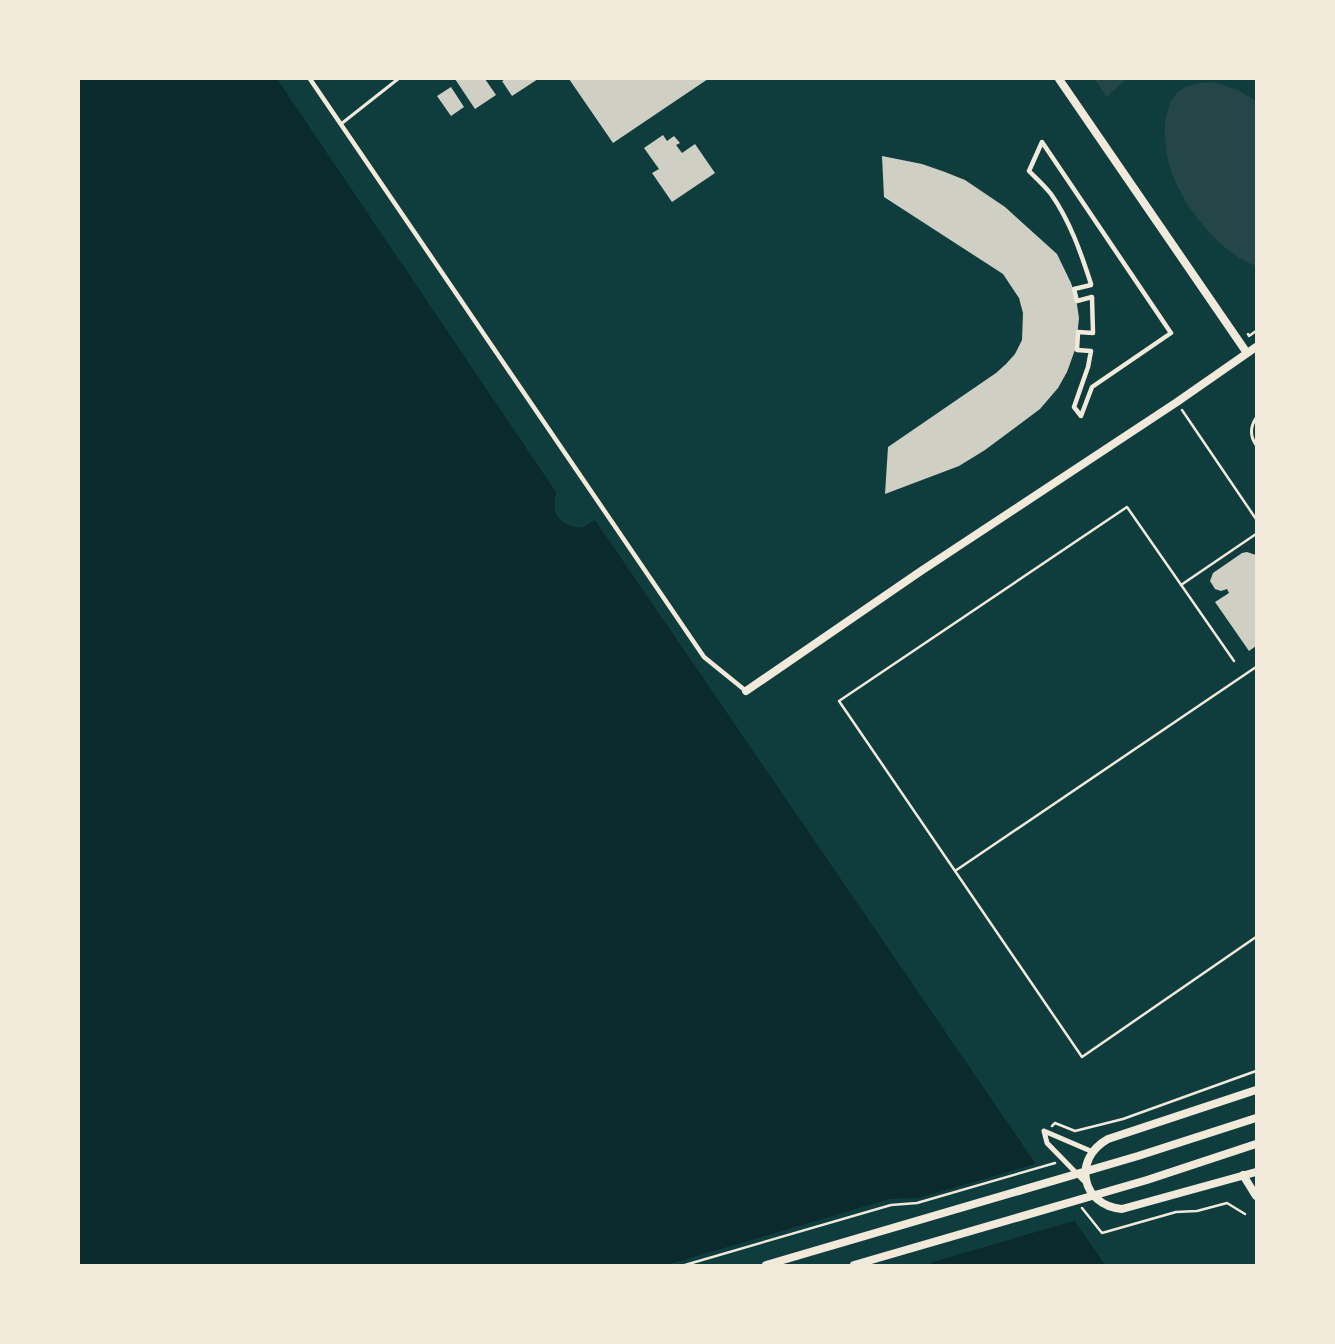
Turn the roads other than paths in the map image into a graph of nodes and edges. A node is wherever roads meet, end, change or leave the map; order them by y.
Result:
1 (310, 79) edge
2 (398, 79) edge
3 (1058, 79) edge
4 (340, 124) junction
5 (1092, 298) joint
6 (1256, 347) edge
7 (1247, 353) junction
8 (1256, 418) edge
9 (1256, 445) edge
10 (746, 691) joint
11 (1256, 1090) edge
12 (1256, 1118) edge
13 (1256, 1144) edge
14 (1092, 1152) junction
15 (1256, 1172) edge
16 (1243, 1175) junction
17 (1087, 1183) junction
18 (1256, 1196) edge
19 (766, 1265) edge
20 (854, 1265) edge

1 - 4 street
2 - 4 lane
3 - 7 street
4 - 10 street
5 - 5 street
6 - 7 street
7 - 10 street
8 - 9 lane
11 - 14 street
12 - 19 street
13 - 20 street
14 - 17 street
14 - 17 street
15 - 16 street
16 - 17 street
16 - 18 street

